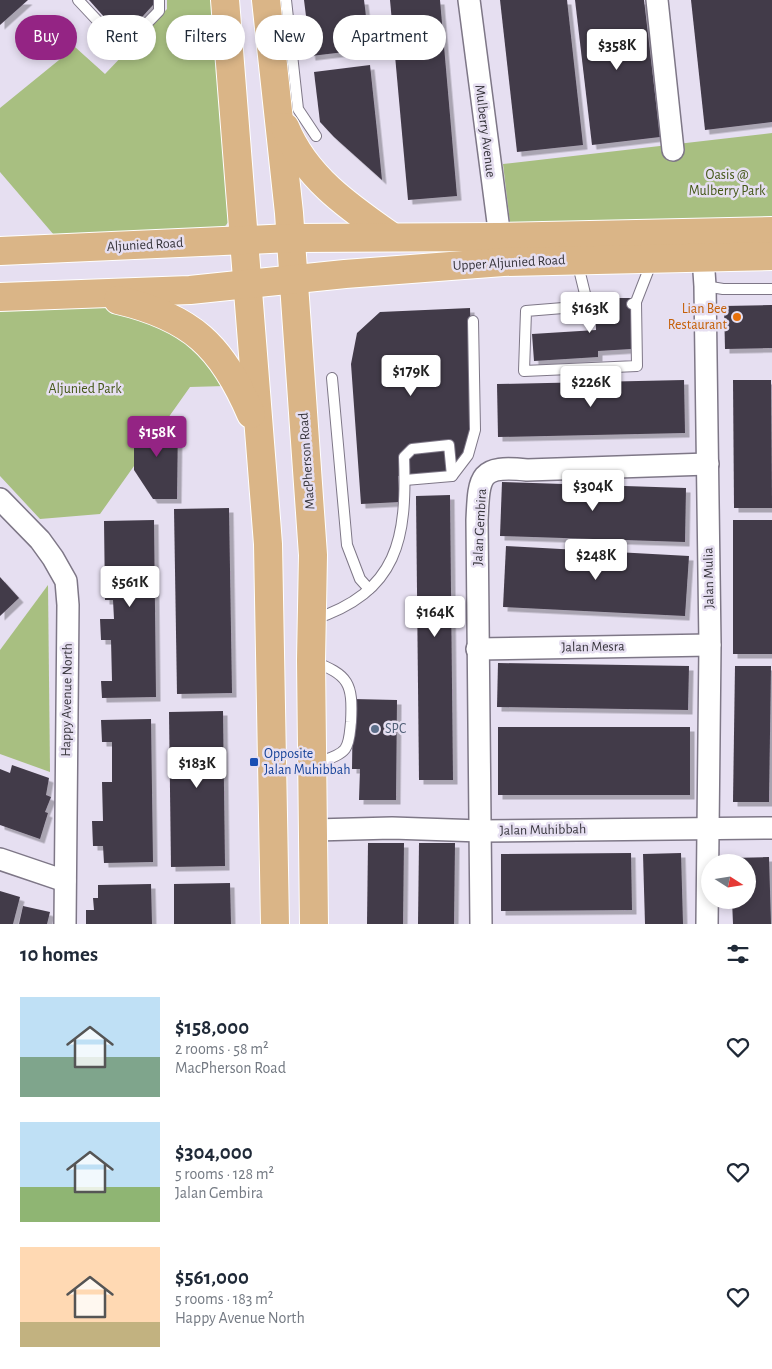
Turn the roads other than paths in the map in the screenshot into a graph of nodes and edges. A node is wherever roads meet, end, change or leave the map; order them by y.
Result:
1 (78, 0) edge
2 (160, 0) edge
3 (225, 0) edge
4 (286, 0) edge
5 (469, 0) edge
6 (657, 0) edge
7 (276, 15) edge
8 (276, 60) edge
9 (286, 60) edge
10 (278, 111) junction
11 (316, 136) dead end
12 (673, 150) dead end
13 (772, 231) edge
14 (392, 237) junction
15 (291, 238) junction
16 (243, 240) junction
17 (702, 245) junction
18 (501, 250) junction
19 (0, 252) edge
20 (772, 256) edge
21 (653, 258) junction
22 (576, 260) junction
23 (294, 278) junction
24 (247, 285) junction
25 (705, 286) junction
26 (772, 289) edge
27 (82, 294) junction
28 (0, 297) edge
29 (473, 321) dead end
30 (332, 378) dead end
31 (260, 438) junction
32 (708, 464) junction
33 (452, 476) junction
34 (405, 480) junction
35 (0, 499) edge
36 (369, 589) junction
37 (312, 620) junction
38 (710, 645) junction
39 (477, 648) junction
40 (311, 660) junction
41 (313, 764) junction
42 (772, 828) edge
43 (707, 829) junction
44 (315, 830) junction
45 (481, 831) junction
46 (0, 859) edge
47 (65, 881) junction
48 (65, 924) edge
49 (275, 924) edge
50 (314, 924) edge
51 (481, 924) edge
52 (707, 924) edge

1 - 2 lane
3 - 16 main road
4 - 7 lane
5 - 18 street, Mulberry Avenue
6 - 12 street
8 - 10 main road, MacPherson Road
9 - 11 lane
10 - 14 main road
10 - 15 main road, MacPherson Road
13 - 17 main road, Upper Aljunied Road
14 - 15 main road, Upper Aljunied Road
14 - 18 main road, Upper Aljunied Road
15 - 16 main road, Aljunied Road
15 - 23 main road, MacPherson Road
16 - 19 main road, Aljunied Road
16 - 24 main road
17 - 18 main road, Upper Aljunied Road
17 - 20 main road, Upper Aljunied Road
17 - 21 main road, Upper Aljunied Road
17 - 25 street, Jalan Mulia
18 - 22 main road, Upper Aljunied Road
18 - 23 main road, Upper Aljunied Road
21 - 22 main road, Upper Aljunied Road
21 - 22 lane
23 - 24 main road, Upper Aljunied Road
23 - 37 main road, MacPherson Road
24 - 27 main road
24 - 31 main road
25 - 26 lane
25 - 32 street, Jalan Mulia
27 - 28 main road
27 - 31 main road
29 - 33 lane
30 - 36 lane
31 - 49 main road
32 - 38 street, Jalan Mulia
32 - 39 street, Jalan Gembira
33 - 34 lane
33 - 34 lane
34 - 36 lane
35 - 47 street, Happy Avenue North
36 - 37 lane
37 - 40 main road, MacPherson Road
38 - 39 street, Jalan Mesra
38 - 43 street, Jalan Mulia
39 - 45 street, Jalan Gembira
40 - 41 main road, MacPherson Road
40 - 41 lane
41 - 44 main road, MacPherson Road
42 - 43 street, Jalan Muhibbah
43 - 45 street, Jalan Muhibbah
43 - 52 street, Jalan Mulia
44 - 45 street, Jalan Muhibbah
44 - 50 main road, MacPherson Road
45 - 51 street, Jalan Gembira
46 - 47 street
47 - 48 street, Happy Avenue North

